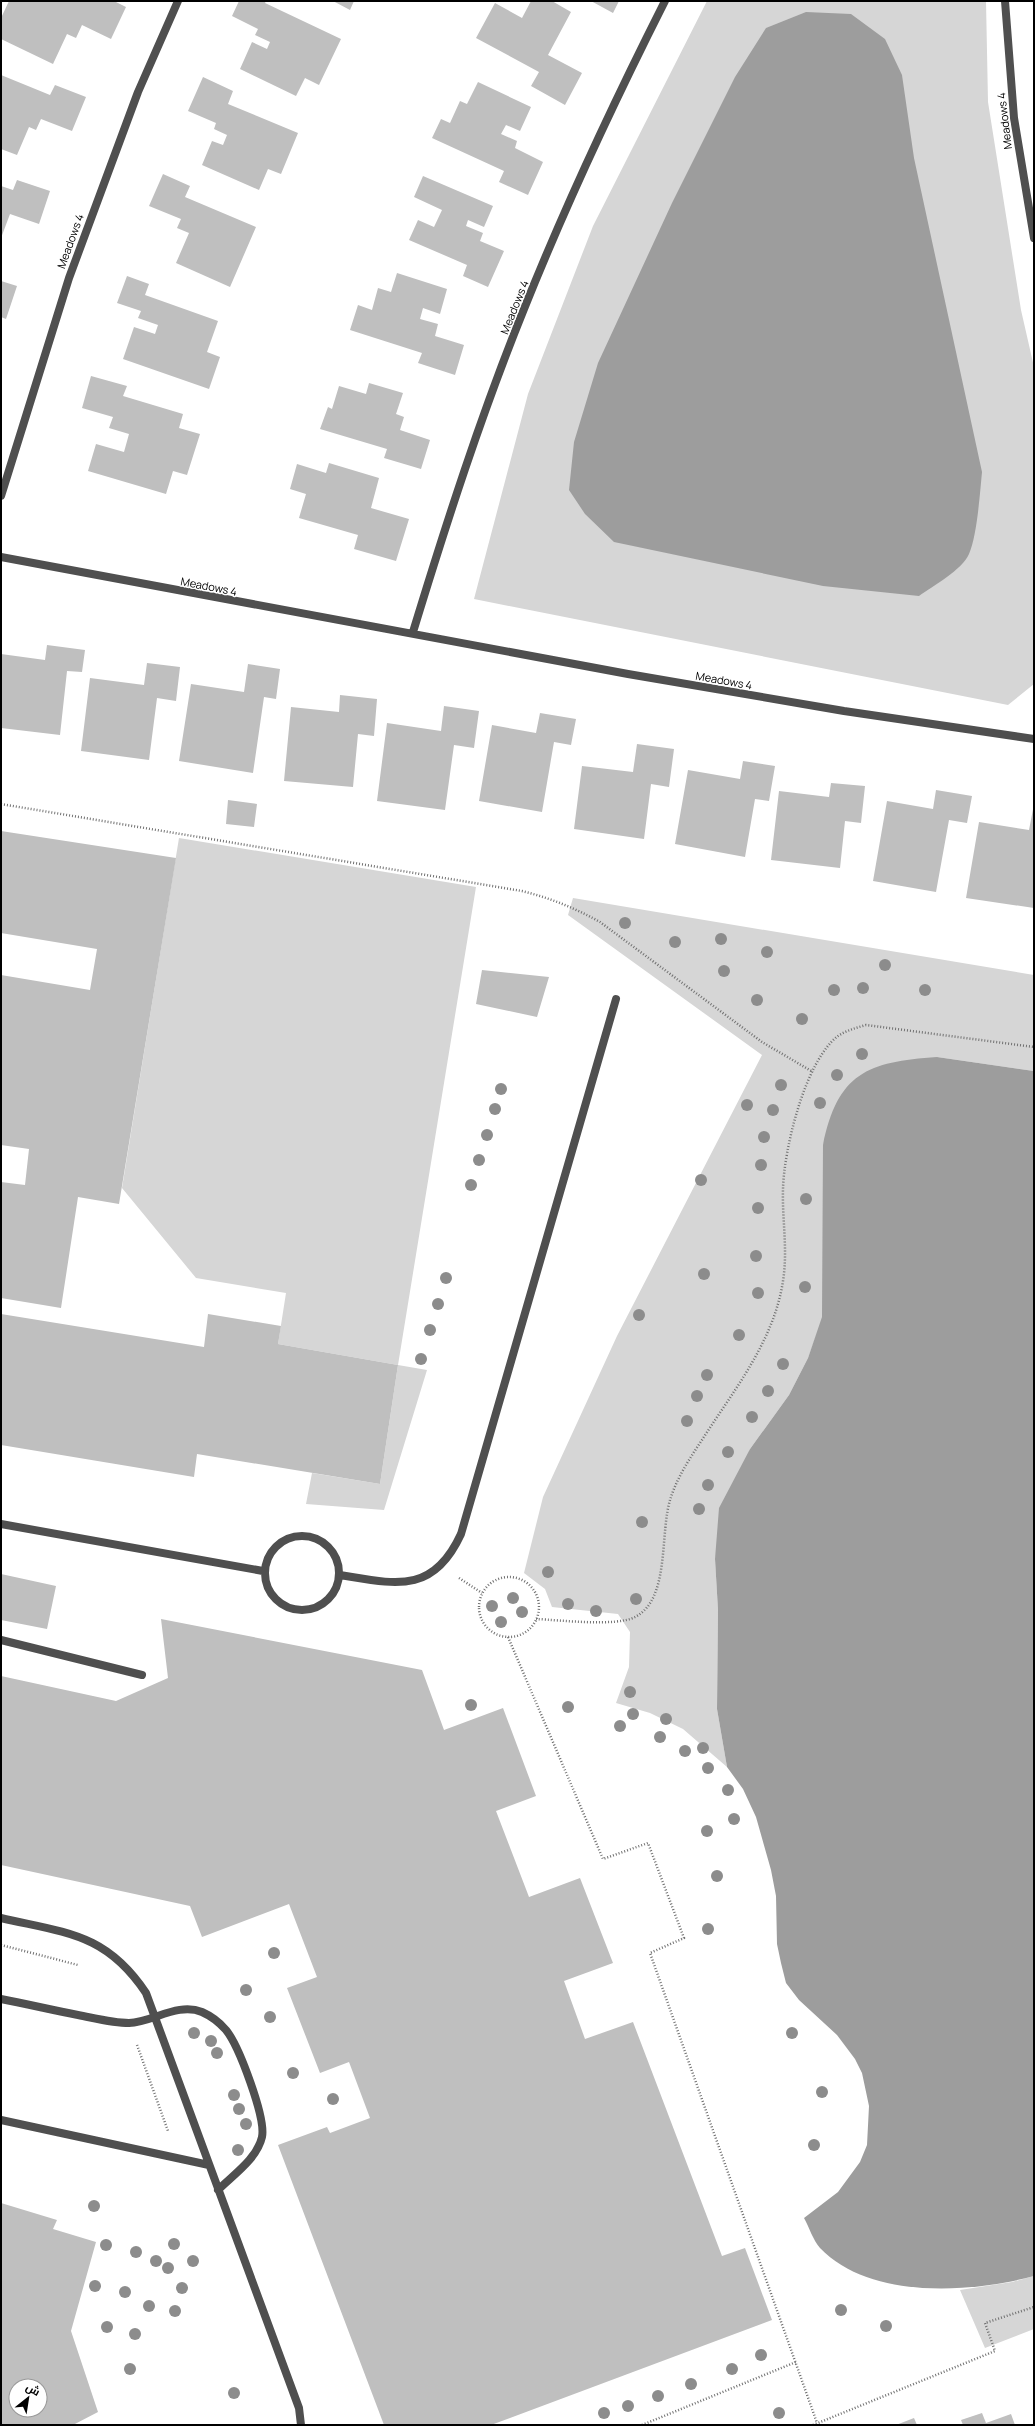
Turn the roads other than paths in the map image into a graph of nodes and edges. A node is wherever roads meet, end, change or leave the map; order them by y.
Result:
1 (178, 1) edge
2 (665, 1) edge
3 (1006, 1) edge
4 (1034, 238) edge
5 (1, 496) edge
6 (1, 557) edge
7 (413, 632) junction
8 (1034, 739) edge
9 (616, 999) dead end
10 (1, 1524) edge
11 (263, 1571) junction
12 (340, 1575) junction
13 (1, 1640) edge
14 (142, 1675) dead end
15 (1, 1918) edge
16 (1, 1999) edge
17 (155, 2017) junction
18 (1, 2120) edge
19 (209, 2165) junction
20 (218, 2190) junction
21 (301, 2425) edge

1 - 5 street, Meadows 4
2 - 7 street, Meadows 4
3 - 4 street, Meadows 4
6 - 7 street, Meadows 4
7 - 8 street, Meadows 4
9 - 12 street
10 - 11 street
11 - 12 street
11 - 12 street
13 - 14 street
15 - 17 street
16 - 17 street
17 - 19 street
17 - 20 street
18 - 19 street
19 - 20 street
20 - 21 street

